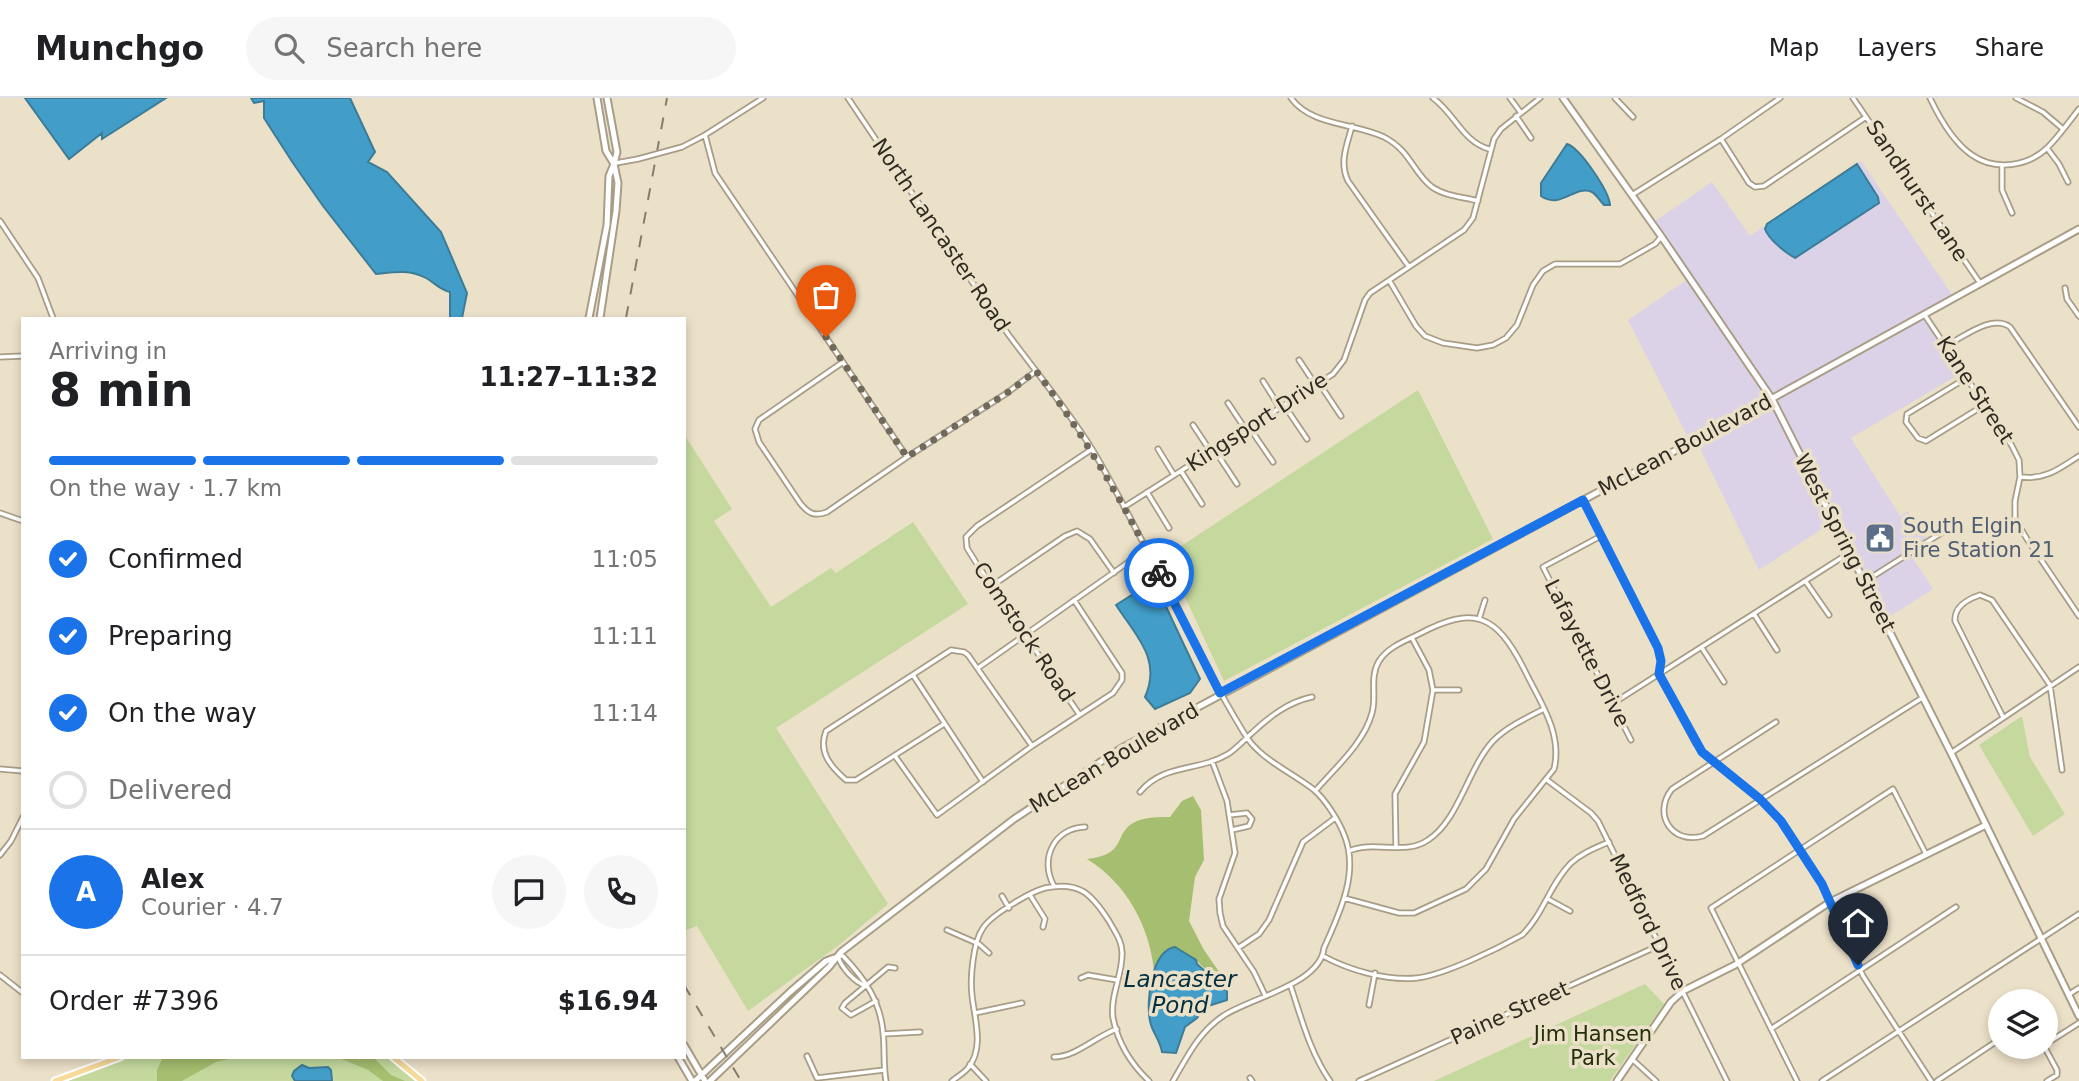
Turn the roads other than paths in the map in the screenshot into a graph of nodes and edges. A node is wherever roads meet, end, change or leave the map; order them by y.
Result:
1 (597, 98) edge
2 (607, 98) edge
3 (763, 98) edge
4 (848, 98) edge
5 (1291, 98) edge
6 (1433, 98) edge
7 (1510, 98) edge
8 (1540, 98) edge
9 (1563, 98) edge
10 (1615, 98) edge
11 (1780, 98) edge
12 (1853, 98) edge
13 (1930, 98) edge
14 (2016, 98) edge
15 (2079, 109) edge
16 (1521, 113) junction
17 (1516, 116) junction
18 (1633, 117) dead end
19 (1866, 117) junction
20 (1352, 127) junction
21 (2063, 129) junction
22 (705, 135) junction
23 (1531, 138) dead end
24 (1721, 139) junction
25 (2047, 148) junction
26 (1490, 149) junction
27 (614, 164) junction
28 (2002, 165) junction
29 (2068, 182) dead end
30 (1632, 195) junction
31 (1478, 201) junction
32 (2012, 214) dead end
33 (0, 221) edge
34 (2079, 229) edge
35 (1661, 236) junction
36 (1409, 267) junction
37 (1389, 280) junction
38 (1980, 283) junction
39 (2065, 288) dead end
40 (1924, 314) junction
41 (2079, 316) edge
42 (53, 317) edge
43 (589, 317) edge
44 (600, 317) edge
45 (1947, 345) junction
46 (21, 356) edge
47 (0, 357) edge
48 (1299, 360) dead end
49 (843, 362) junction
50 (1036, 371) junction
51 (1968, 377) junction
52 (1263, 381) dead end
53 (1317, 384) junction
54 (1772, 399) junction
55 (1228, 403) dead end
56 (1986, 404) junction
57 (1282, 406) junction
58 (1341, 416) dead end
59 (1193, 425) dead end
60 (2079, 427) edge
61 (1247, 429) junction
62 (1307, 439) dead end
63 (1091, 449) junction
64 (1158, 449) dead end
65 (1213, 451) junction
66 (2079, 456) edge
67 (907, 457) junction
68 (1273, 462) dead end
69 (1181, 471) junction
70 (1174, 475) junction
71 (2020, 477) junction
72 (1237, 484) dead end
73 (1147, 492) junction
74 (1583, 500) junction
75 (1202, 504) dead end
76 (1124, 507) junction
77 (0, 513) edge
78 (21, 520) edge
79 (1957, 523) dead end
80 (1169, 527) dead end
81 (1601, 536) junction
82 (1147, 549) junction
83 (1850, 553) junction
84 (1114, 573) junction
85 (1806, 582) junction
86 (1864, 582) junction
87 (993, 584) junction
88 (1074, 600) junction
89 (1485, 600) dead end
90 (1754, 614) junction
91 (1829, 615) dead end
92 (2079, 616) edge
93 (1479, 619) junction
94 (1026, 633) junction
95 (1411, 638) junction
96 (1702, 648) junction
97 (1777, 650) dead end
98 (2079, 667) edge
99 (978, 668) junction
100 (1659, 674) junction
101 (913, 676) junction
102 (1724, 682) dead end
103 (2050, 685) junction
104 (1433, 690) junction
105 (1459, 690) dead end
106 (1220, 693) junction
107 (1312, 697) dead end
108 (1923, 698) junction
109 (1612, 704) junction
110 (1544, 709) junction
111 (1079, 714) junction
112 (2003, 717) junction
113 (1776, 722) dead end
114 (944, 724) junction
115 (1247, 738) junction
116 (1631, 740) dead end
117 (1032, 746) junction
118 (1951, 753) junction
119 (895, 756) junction
120 (1212, 761) junction
121 (1713, 762) junction
122 (0, 769) edge
123 (2062, 770) dead end
124 (21, 771) edge
125 (1547, 780) junction
126 (983, 782) junction
127 (1315, 791) junction
128 (1140, 792) dead end
129 (1760, 799) junction
130 (1229, 815) junction
131 (1335, 818) junction
132 (21, 821) edge
133 (1986, 825) junction
134 (1085, 827) dead end
135 (1231, 830) junction
136 (1609, 842) junction
137 (1395, 847) junction
138 (1800, 849) junction
139 (1349, 851) junction
140 (1926, 854) junction
141 (0, 855) edge
142 (1054, 886) junction
143 (1030, 895) junction
144 (1002, 896) dead end
145 (1344, 898) junction
146 (1548, 899) junction
147 (1830, 902) junction
148 (1956, 907) dead end
149 (1009, 908) junction
150 (1570, 911) dead end
151 (2079, 914) edge
152 (1042, 927) dead end
153 (947, 930) dead end
154 (2041, 939) junction
155 (976, 943) junction
156 (1660, 945) junction
157 (1238, 948) junction
158 (989, 953) dead end
159 (1323, 956) junction
160 (836, 957) junction
161 (1740, 962) junction
162 (895, 968) dead end
163 (1860, 970) junction
164 (1375, 973) junction
165 (0, 975) edge
166 (1081, 978) dead end
167 (1117, 981) junction
168 (866, 986) junction
169 (1291, 986) junction
170 (2079, 988) edge
171 (21, 991) edge
172 (1683, 992) junction
173 (1265, 995) junction
174 (2068, 995) junction
175 (876, 1001) junction
176 (1022, 1003) dead end
177 (1369, 1005) dead end
178 (975, 1013) junction
179 (2079, 1016) edge
180 (2079, 1023) edge
181 (1116, 1029) junction
182 (1771, 1029) junction
183 (1898, 1031) junction
184 (920, 1032) dead end
185 (883, 1034) junction
186 (2058, 1037) edge
187 (1988, 1047) edge
188 (686, 1048) edge
189 (807, 1056) dead end
190 (1054, 1057) dead end
191 (116, 1059) edge
192 (395, 1059) edge
193 (679, 1059) edge
194 (1632, 1059) junction
195 (2052, 1059) edge
196 (970, 1064) junction
197 (884, 1070) junction
198 (705, 1079) edge
199 (55, 1081) edge
200 (422, 1081) edge
201 (693, 1081) edge
202 (886, 1081) edge
203 (952, 1081) edge
204 (986, 1081) edge
205 (1149, 1081) edge
206 (1173, 1081) edge
207 (1330, 1081) edge
208 (1359, 1081) edge
209 (1617, 1081) edge
210 (1656, 1081) edge
211 (1727, 1081) edge
212 (1797, 1081) edge
213 (1822, 1081) edge
214 (1931, 1081) edge
215 (1937, 1081) edge
216 (2047, 1081) edge

1 - 27 main road
2 - 27 main road
3 - 22 street
4 - 50 street, North Lancaster Road
5 - 20 street
6 - 26 street
7 - 16 street
8 - 16 street, Kingsport Drive
9 - 30 main road, West Spring Street
10 - 18 street
11 - 24 street
12 - 19 street, Sandhurst Lane
13 - 28 street
14 - 21 street
15 - 21 street
16 - 17 street, Kingsport Drive
17 - 23 street
17 - 26 street, Kingsport Drive
19 - 24 street
19 - 38 street, Sandhurst Lane
20 - 31 street
20 - 36 street
21 - 25 street
22 - 27 street, bridge
22 - 49 street
24 - 30 street
25 - 28 street
25 - 29 street
26 - 31 street, Kingsport Drive
27 - 43 main road
27 - 44 main road
28 - 32 street
30 - 35 main road, West Spring Street
31 - 36 street, Kingsport Drive
33 - 42 street
34 - 38 main road, McLean Boulevard
35 - 37 street
35 - 54 main road, West Spring Street
36 - 37 street, Kingsport Drive
37 - 53 street, Kingsport Drive
38 - 40 main road, McLean Boulevard
39 - 41 street
40 - 45 street, Kane Street
40 - 54 main road, McLean Boulevard
45 - 51 street, Kane Street
45 - 60 street
46 - 47 street
48 - 53 street
49 - 67 street
49 - 67 street
50 - 63 street, North Lancaster Road
50 - 67 street
51 - 56 street, Kane Street
51 - 56 street
52 - 57 street
53 - 57 street, Kingsport Drive
53 - 58 street
54 - 74 main road, McLean Boulevard
54 - 83 main road, West Spring Street
55 - 61 street
56 - 71 street, Kane Street
57 - 61 street, Kingsport Drive
57 - 62 street
59 - 65 street
61 - 65 street, Kingsport Drive
61 - 68 street
63 - 76 street, North Lancaster Road
63 - 87 street, Comstock Road
64 - 70 street
65 - 69 street, Kingsport Drive
65 - 72 street
66 - 71 street
69 - 70 street, Kingsport Drive
69 - 75 street
70 - 73 street, Kingsport Drive
71 - 92 street, Kane Street
73 - 76 street, Kingsport Drive
73 - 80 street
74 - 81 street
74 - 106 main road, McLean Boulevard
76 - 82 street, North Lancaster Road
77 - 78 street
79 - 86 street
81 - 100 street
81 - 109 street, Lafayette Drive
82 - 84 street
82 - 106 street, North Lancaster Road
83 - 85 street
83 - 86 main road, West Spring Street
84 - 87 street
84 - 88 street
85 - 90 street
85 - 91 street
86 - 108 main road, West Spring Street
87 - 94 street, Comstock Road
88 - 94 street
88 - 111 street
89 - 93 street
90 - 96 street
90 - 97 street
93 - 95 street
93 - 110 street
94 - 99 street
94 - 111 street, Comstock Road
95 - 104 street
95 - 127 street
96 - 100 street
96 - 102 street
98 - 103 street
99 - 101 street
99 - 117 street
100 - 109 street
100 - 121 street
101 - 114 street
101 - 119 street
103 - 112 street
103 - 112 street
103 - 123 street
104 - 105 street
104 - 137 street
106 - 115 street, North Lancaster Road
106 - 160 main road, McLean Boulevard
107 - 115 street
108 - 118 main road, West Spring Street
108 - 129 street
109 - 116 street, Lafayette Drive
110 - 125 street
110 - 137 street
111 - 117 street
112 - 118 street
113 - 121 street
114 - 119 street
114 - 126 street
115 - 120 street
115 - 127 street, North Lancaster Road
117 - 126 street
118 - 133 main road, West Spring Street
119 - 126 street
120 - 128 street
120 - 130 street
121 - 129 street
121 - 129 street
122 - 124 street
125 - 136 street, Medford Drive
125 - 145 street
127 - 131 street, North Lancaster Road
129 - 138 street
130 - 135 street
130 - 135 street
131 - 139 street, North Lancaster Road
131 - 157 street
132 - 141 street
133 - 140 main road
133 - 154 main road, West Spring Street
134 - 142 street
135 - 157 street
136 - 146 street
136 - 156 street, Medford Drive
137 - 139 street
138 - 140 street
138 - 147 street
138 - 161 street
139 - 145 street
140 - 147 main road
142 - 143 street
142 - 167 street
143 - 149 street
143 - 152 street
144 - 149 street
145 - 159 street
146 - 150 street
146 - 164 street
147 - 161 main road
147 - 163 street
148 - 163 street
149 - 155 street
151 - 154 street
153 - 155 street
154 - 174 main road, West Spring Street
154 - 183 street
155 - 158 street
155 - 178 street
156 - 172 street, Medford Drive
156 - 208 street, Paine Street
157 - 173 street
159 - 164 street
159 - 169 street
160 - 168 street
160 - 198 main road, McLean Boulevard
160 - 198 main road, McLean Boulevard
161 - 172 main road
161 - 182 street
162 - 168 street
163 - 182 street
163 - 183 street
164 - 177 street
165 - 171 street
166 - 167 street
167 - 181 street
168 - 175 street
168 - 175 street
169 - 173 street
169 - 207 street
170 - 174 street
172 - 194 main road
172 - 211 street, Medford Drive
173 - 206 street
174 - 179 main road, West Spring Street
175 - 185 street
176 - 178 street
178 - 196 street
180 - 186 street
181 - 190 street
181 - 205 street
182 - 212 street
183 - 213 street
183 - 214 street
184 - 185 street
185 - 197 street
187 - 215 street
188 - 198 main road
189 - 197 street
191 - 199 main road
192 - 200 main road
193 - 201 main road
194 - 209 main road
194 - 210 street
195 - 216 street
196 - 203 street
196 - 204 street
197 - 202 street
198 - 201 main road, McLean Boulevard

